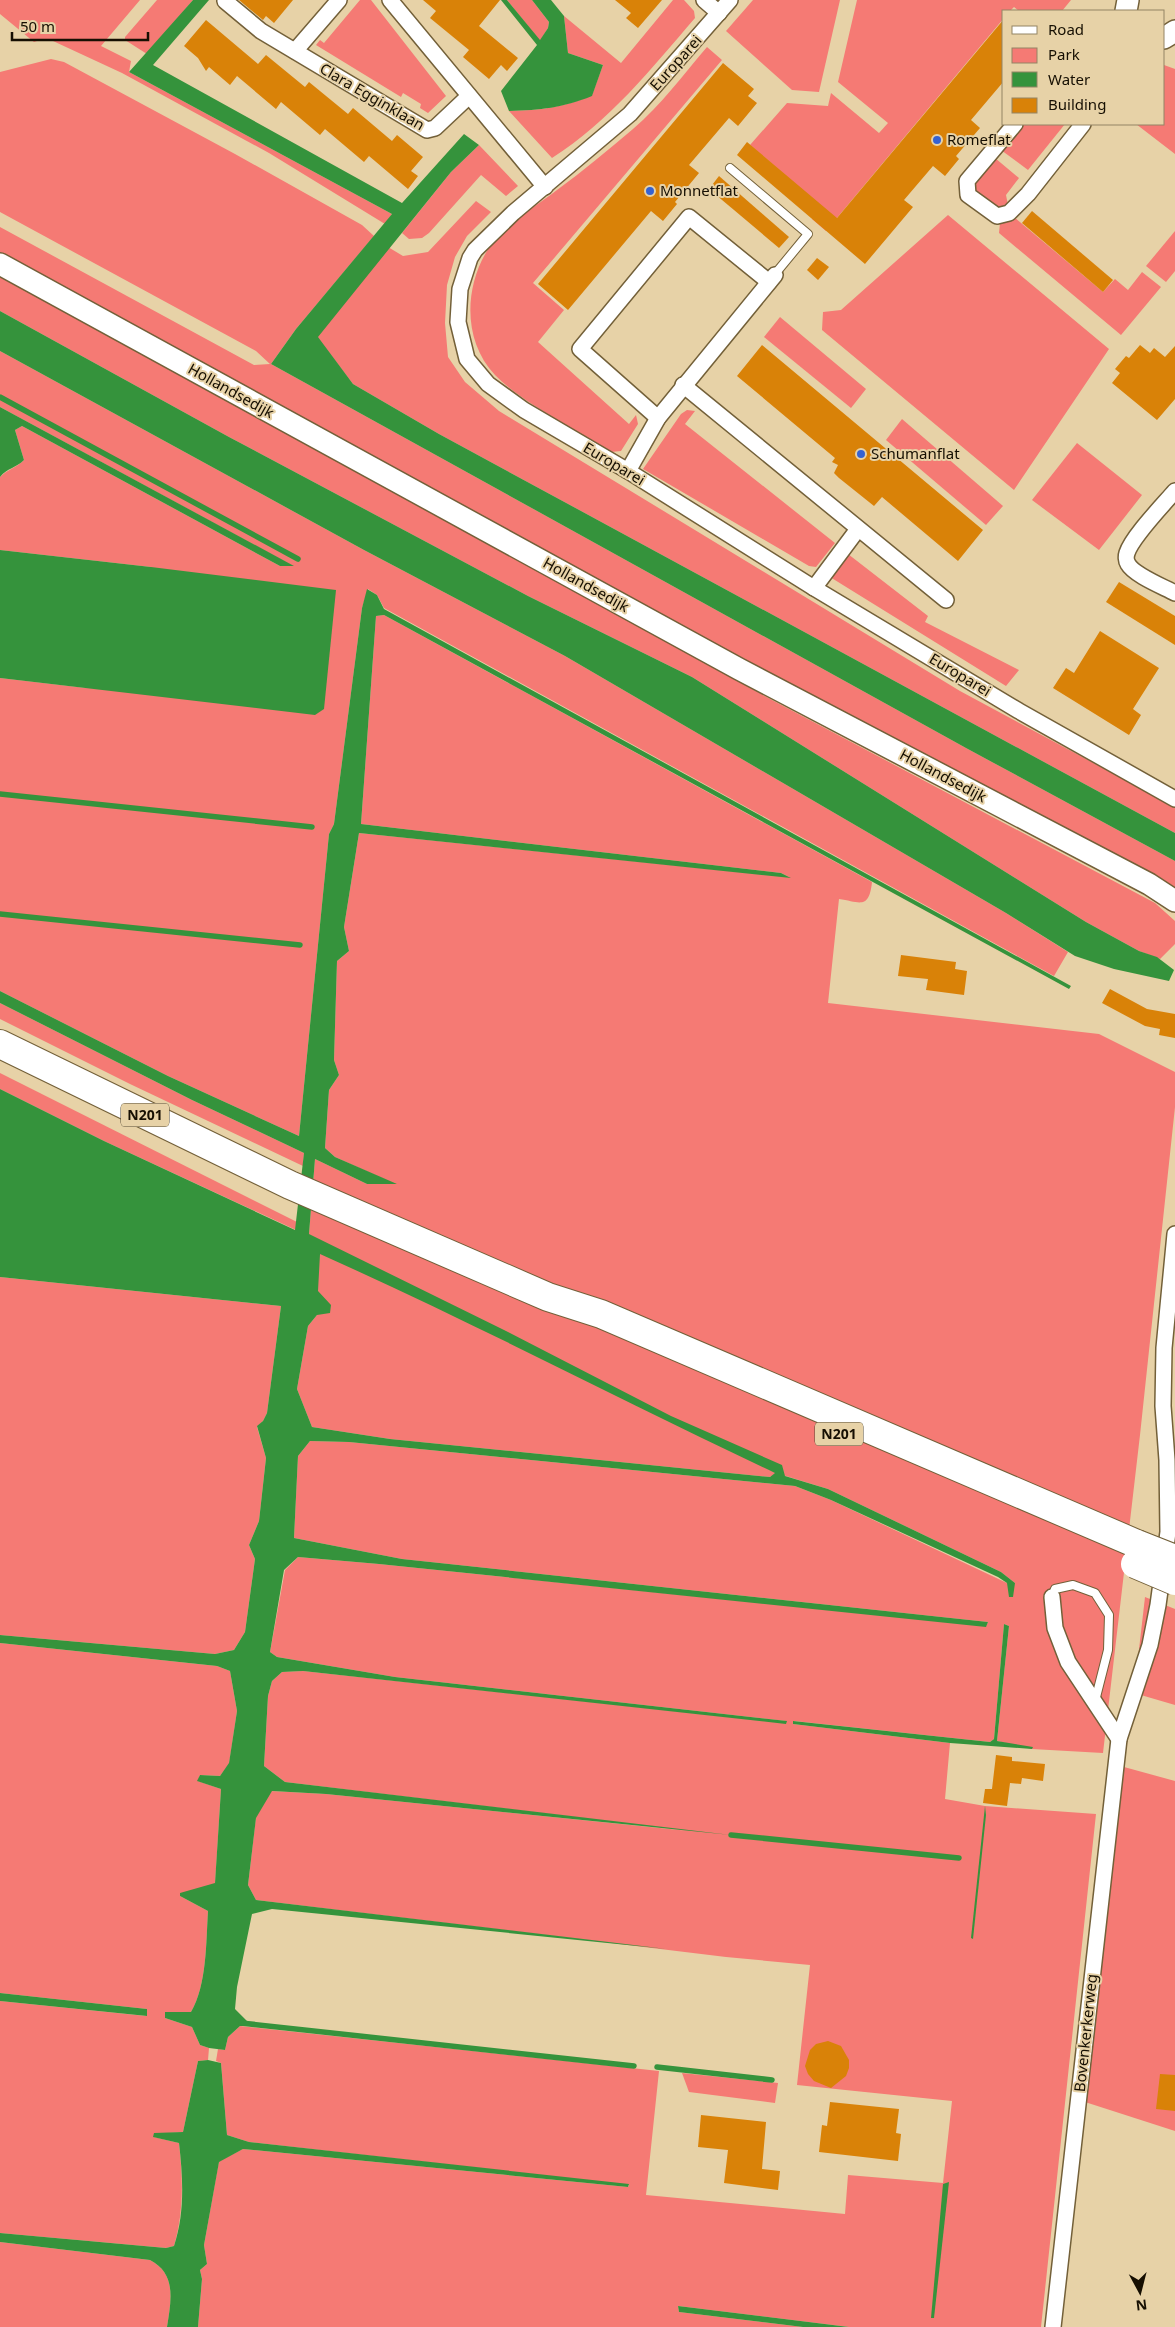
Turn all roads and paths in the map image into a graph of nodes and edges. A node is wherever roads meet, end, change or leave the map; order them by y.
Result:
1 (339, 0) edge
2 (390, 0) edge
3 (704, 0) edge
4 (730, 0) edge
5 (225, 1) dead end
6 (720, 13) junction
7 (295, 52) junction
8 (469, 96) junction
9 (1014, 125) edge
10 (1082, 125) edge
11 (730, 168) dead end
12 (545, 187) junction
13 (0, 264) edge
14 (772, 278) junction
15 (683, 385) junction
16 (658, 418) junction
17 (628, 471) junction
18 (1175, 491) edge
19 (858, 529) junction
20 (814, 588) junction
21 (1175, 593) edge
22 (946, 600) dead end
23 (1175, 799) edge
24 (1175, 901) edge
25 (0, 1044) edge
26 (1175, 1234) edge
27 (1172, 1512) edge
28 (1136, 1554) junction
29 (1175, 1559) edge
30 (1175, 1581) edge
31 (1052, 1597) joint
32 (1095, 1701) junction
33 (1119, 1739) junction
34 (1053, 2327) edge

1 - 7 street
2 - 8 street
3 - 6 street
4 - 6 street, Europarei
5 - 7 street, Clara Egginklaan
6 - 12 street, Europarei
7 - 8 street, Clara Egginklaan
8 - 12 street
9 - 10 street
11 - 14 lane
12 - 17 street, Europarei
13 - 24 street, Hollandsedijk
14 - 15 street
14 - 16 street
15 - 16 street
15 - 19 street
16 - 17 street
17 - 20 street, Europarei
18 - 21 street
19 - 20 street
19 - 22 street
20 - 23 street, Europarei
25 - 28 highway, N201
26 - 27 street, Bovenkerkerweg
27 - 33 street, Bovenkerkerweg
28 - 29 highway, N201, bridge
28 - 30 highway, N201, bridge
31 - 32 street
31 - 32 lane
32 - 33 street
33 - 34 street, Bovenkerkerweg

